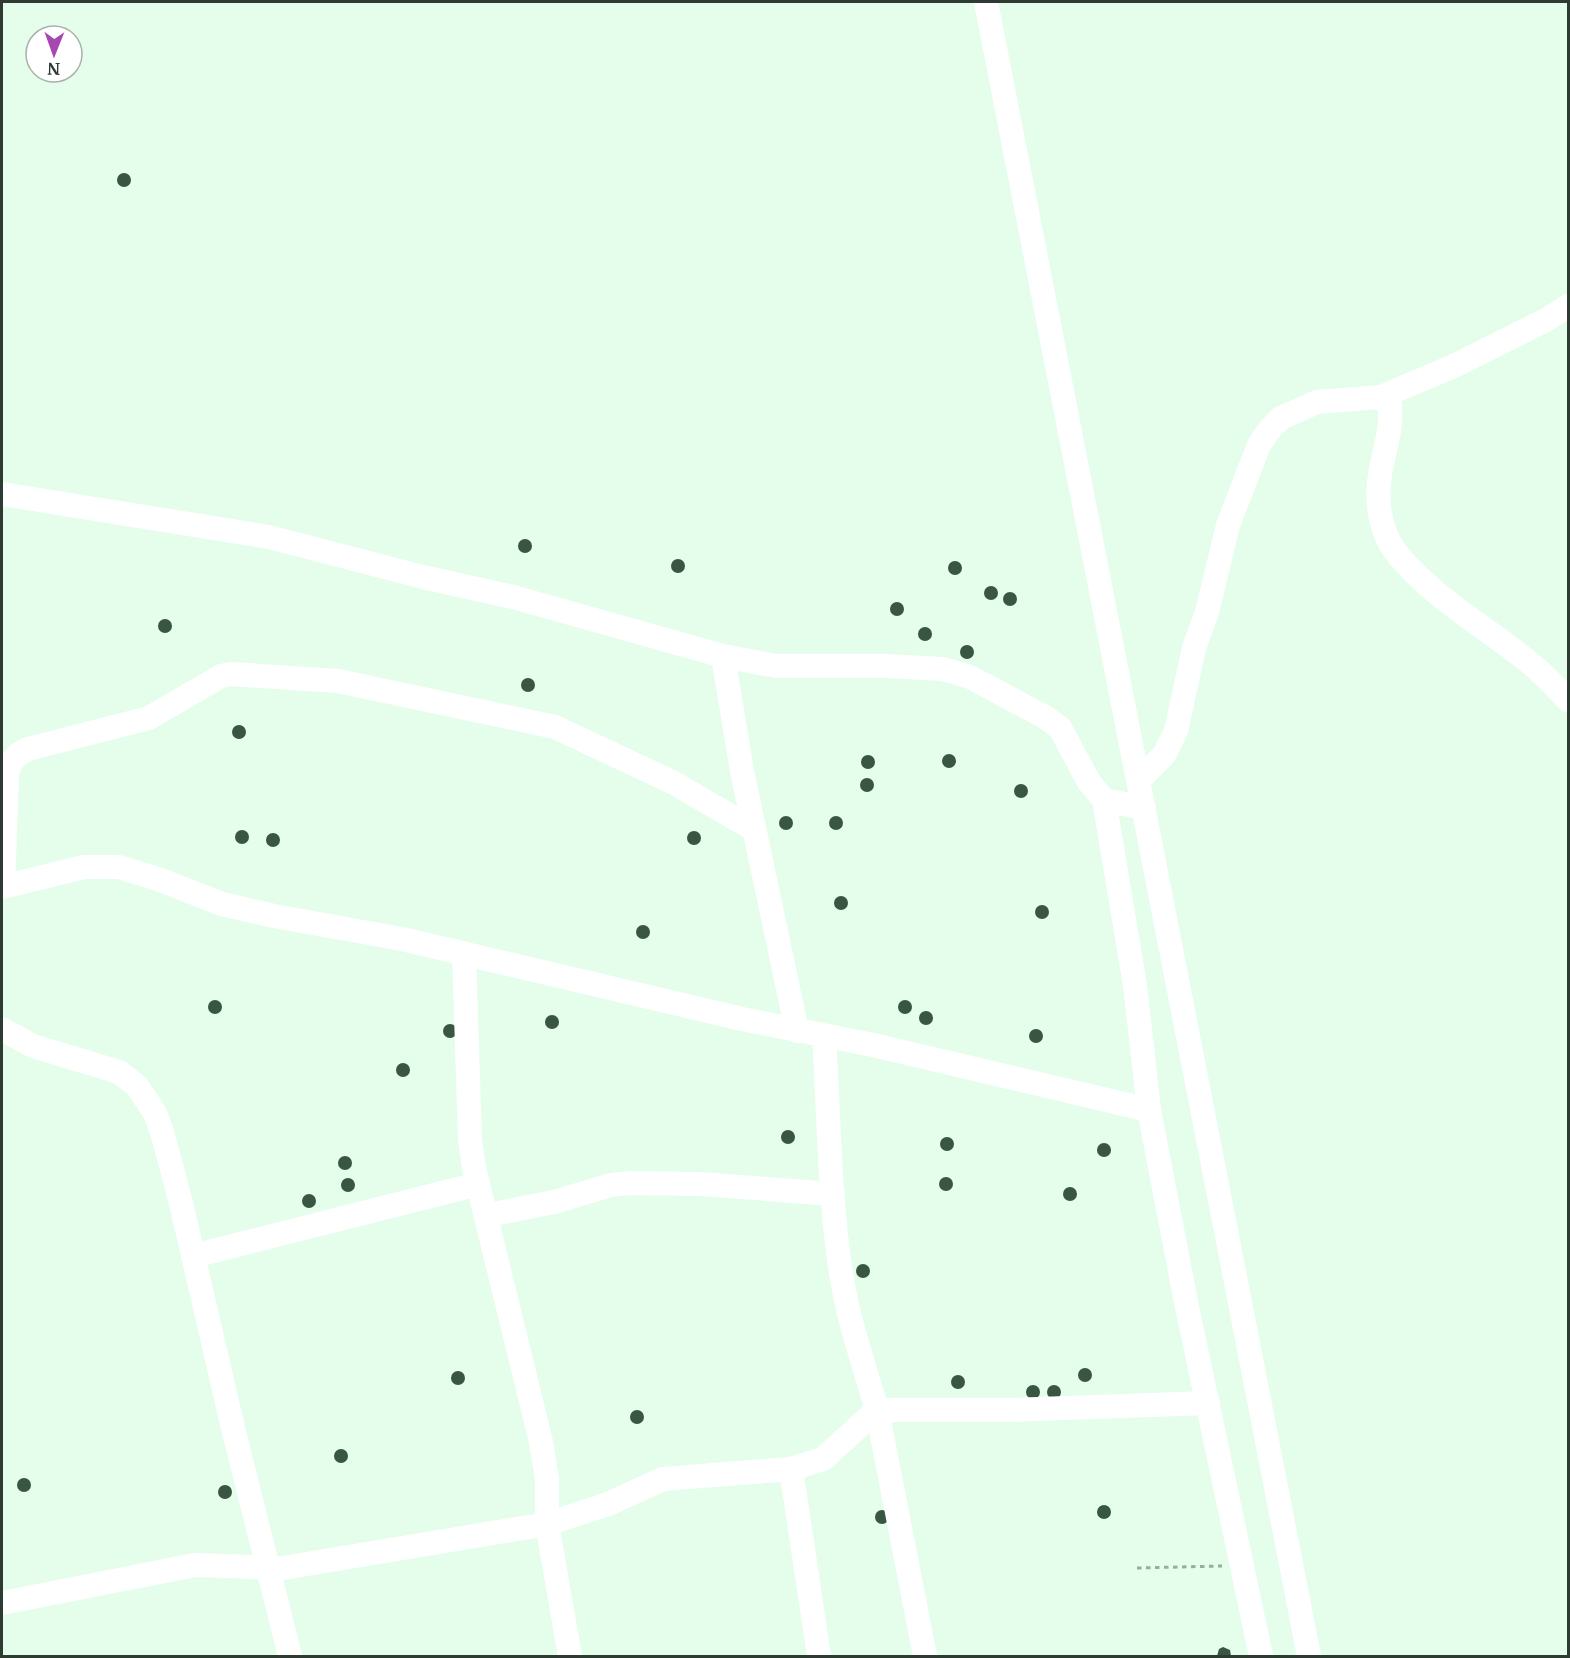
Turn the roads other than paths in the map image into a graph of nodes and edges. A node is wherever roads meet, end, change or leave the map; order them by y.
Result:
1 (986, 2) edge
2 (1569, 306) edge
3 (1381, 397) junction
4 (2, 494) edge
5 (723, 656) junction
6 (1569, 700) edge
7 (1139, 780) junction
8 (1104, 800) junction
9 (1144, 808) junction
10 (753, 829) junction
11 (2, 886) edge
12 (464, 954) junction
13 (2, 1029) edge
14 (796, 1031) junction
15 (824, 1036) junction
16 (1149, 1110) junction
17 (478, 1184) junction
18 (833, 1194) junction
19 (488, 1215) junction
20 (193, 1256) junction
21 (1208, 1403) junction
22 (877, 1410) junction
23 (791, 1469) junction
24 (547, 1524) junction
25 (267, 1568) junction
26 (2, 1603) edge
27 (290, 1656) edge
28 (570, 1656) edge
29 (819, 1656) edge
30 (925, 1656) edge
31 (1261, 1656) edge
32 (1309, 1656) edge

1 - 7 street
2 - 3 street
3 - 6 street
3 - 7 street
4 - 5 street
5 - 8 street
5 - 10 street
7 - 9 street
8 - 9 street
8 - 16 street
9 - 32 street
10 - 11 street
10 - 14 street
11 - 12 street
12 - 14 street
12 - 17 street
13 - 20 street
14 - 15 street
15 - 16 street
15 - 18 street
16 - 21 street
17 - 19 street
17 - 20 street
18 - 19 street
18 - 22 street
19 - 24 street
20 - 25 street
21 - 22 street
21 - 31 street
22 - 23 street
22 - 30 street
23 - 24 street
23 - 29 street
24 - 25 street
24 - 28 street
25 - 26 street
25 - 27 street

